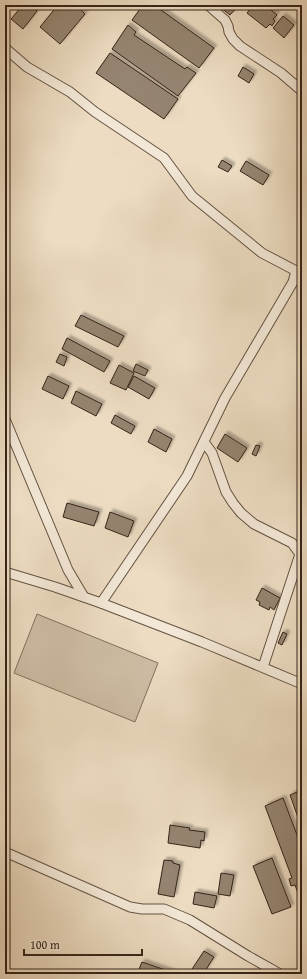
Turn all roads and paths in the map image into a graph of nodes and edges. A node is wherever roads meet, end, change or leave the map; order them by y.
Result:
1 (208, 5) edge
2 (5, 48) edge
3 (302, 91) edge
4 (299, 272) edge
5 (5, 419) edge
6 (204, 442) junction
7 (5, 572) edge
8 (84, 597) junction
9 (101, 603) junction
10 (263, 667) junction
11 (302, 684) edge
12 (5, 852) edge
13 (280, 974) edge

1 - 3 street
2 - 4 street
4 - 6 street
5 - 8 street
6 - 9 street
6 - 10 street
7 - 8 street
8 - 9 street
9 - 10 street
10 - 11 street
12 - 13 street

